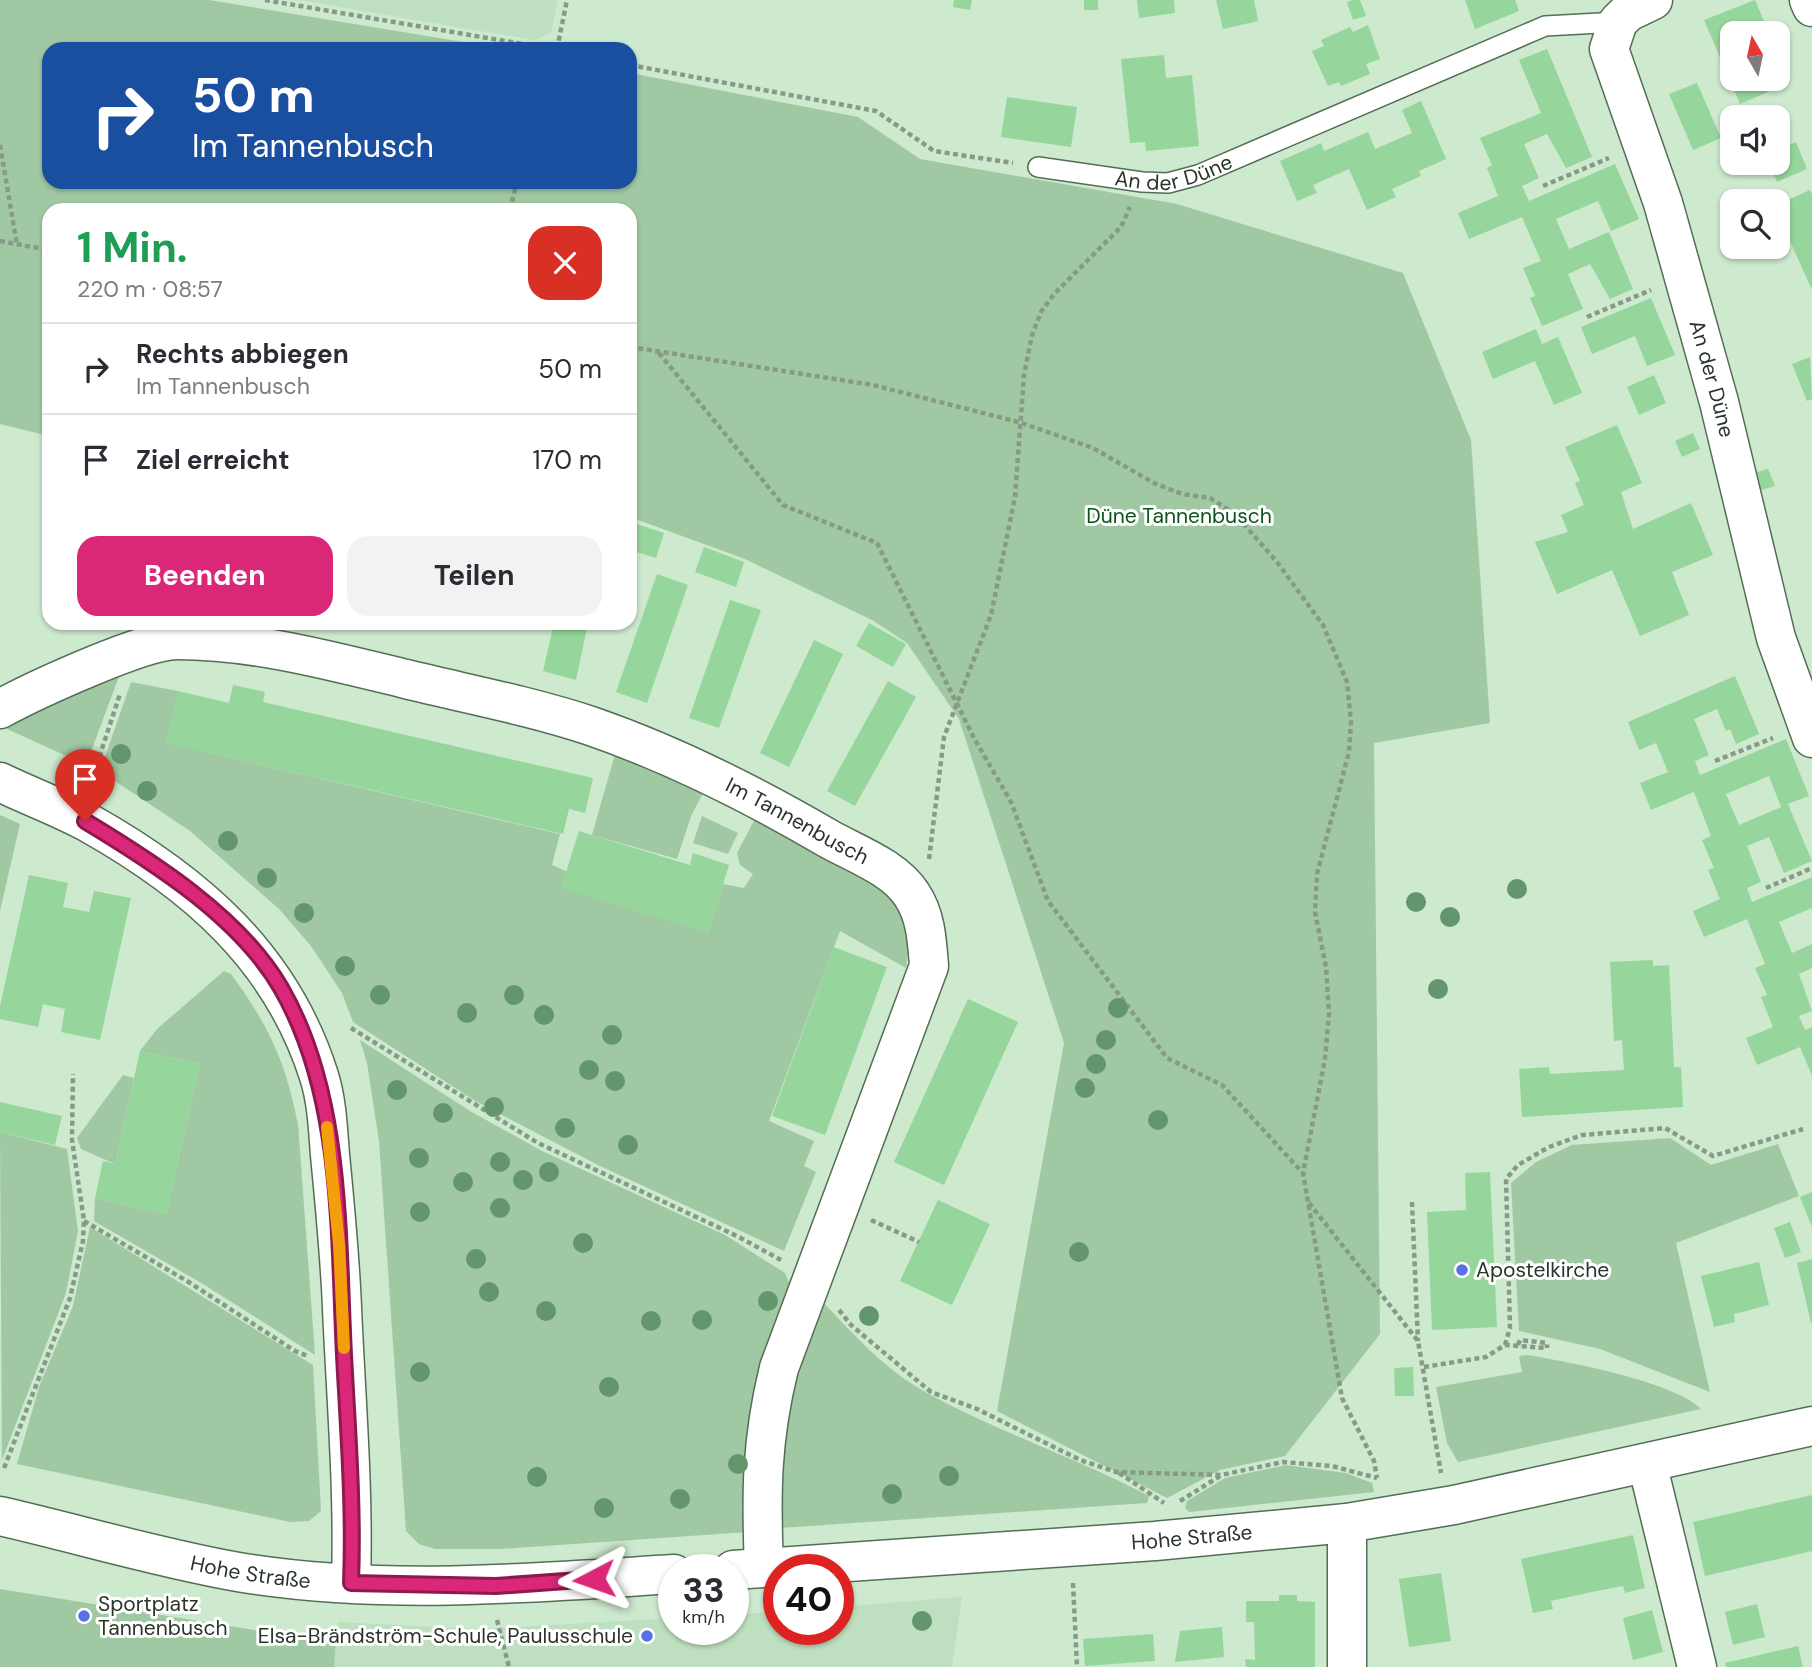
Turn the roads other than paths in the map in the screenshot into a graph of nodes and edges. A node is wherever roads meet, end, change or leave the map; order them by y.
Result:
1 (1653, 0) edge
2 (1809, 0) edge
3 (1812, 7) edge
4 (1618, 22) junction
5 (1038, 167) road end
6 (0, 709) edge
7 (1809, 731) edge
8 (0, 782) edge
9 (1812, 1426) edge
10 (1647, 1463) junction
11 (0, 1516) edge
12 (1347, 1523) junction
13 (749, 1562) edge
14 (749, 1569) edge
15 (658, 1575) edge
16 (351, 1583) junction
17 (1347, 1667) edge
18 (1698, 1667) edge

1 - 4 street
2 - 3 street
4 - 5 lane, An der Düne
4 - 7 street, An der Düne
6 - 13 street, Im Tannenbusch
8 - 16 street
9 - 10 street, Hohe Straße
10 - 12 street, Hohe Straße
10 - 18 street
11 - 16 street, Hohe Straße
12 - 14 street, Hohe Straße
12 - 17 street
15 - 16 street, Hohe Straße

